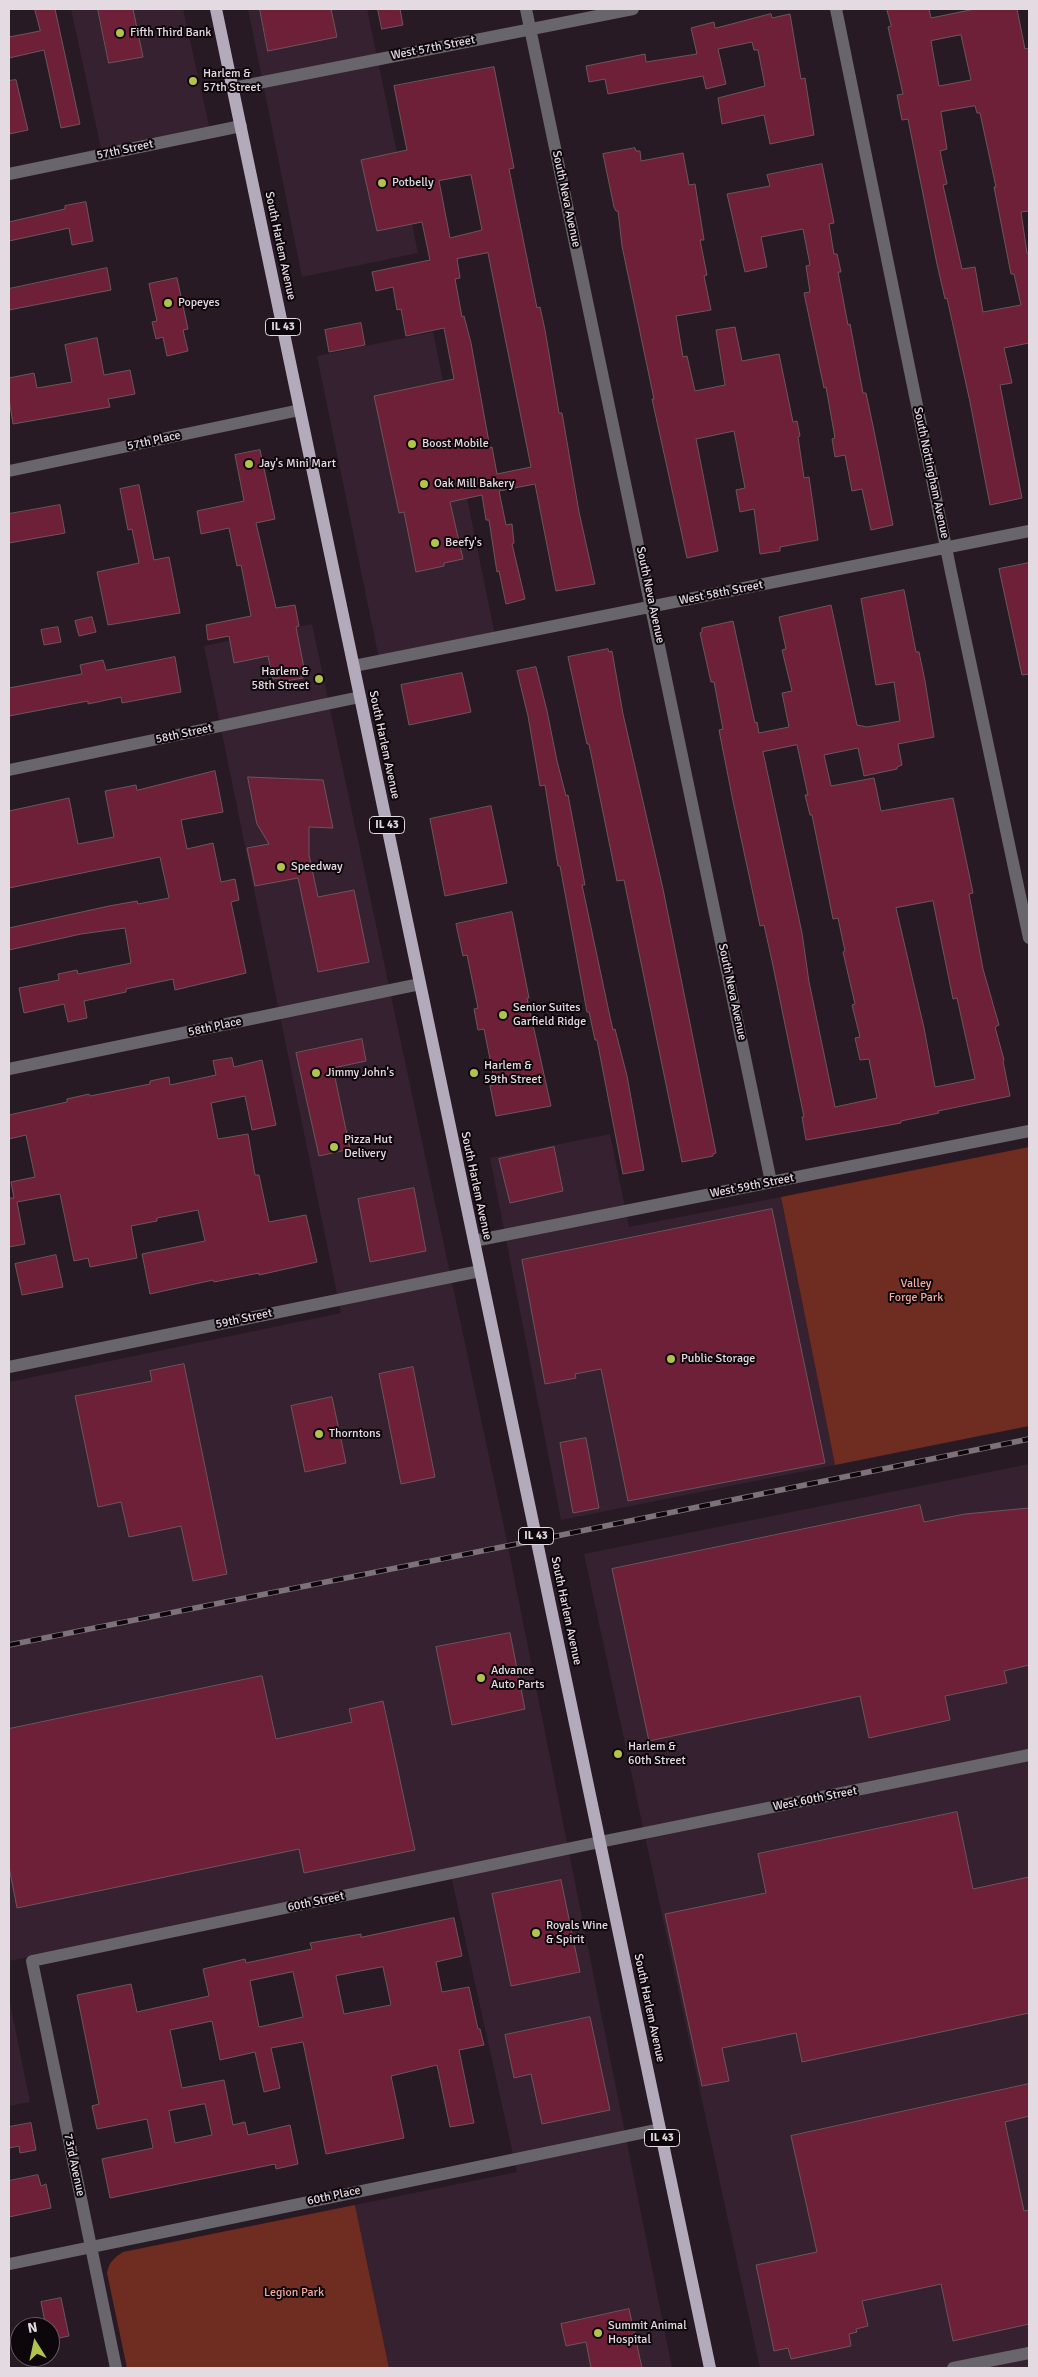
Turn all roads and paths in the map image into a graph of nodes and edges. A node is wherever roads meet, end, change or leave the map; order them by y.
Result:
1 (216, 9) edge
2 (526, 9) edge
3 (633, 9) edge
4 (836, 9) edge
5 (530, 29) junction
6 (233, 88) junction
7 (240, 126) junction
8 (9, 174) edge
9 (300, 410) junction
10 (9, 471) edge
11 (1029, 531) edge
12 (946, 548) junction
13 (652, 606) junction
14 (354, 666) junction
15 (360, 698) junction
16 (9, 770) edge
17 (1029, 938) edge
18 (420, 984) junction
19 (9, 1069) edge
20 (1029, 1131) edge
21 (771, 1182) junction
22 (474, 1241) junction
23 (480, 1271) junction
24 (9, 1367) edge
25 (1029, 1755) edge
26 (600, 1842) junction
27 (32, 1961) joint
28 (660, 2129) junction
29 (91, 2246) junction
30 (9, 2264) edge
31 (1029, 2353) edge
32 (116, 2368) edge
33 (710, 2368) edge
34 (953, 2368) edge

1 - 6 main road, South Harlem Avenue / IL 43
2 - 5 street, South Neva Avenue
3 - 5 street, West 57th Street
4 - 12 street, South Nottingham Avenue
5 - 6 street, West 57th Street
5 - 13 street, South Neva Avenue
6 - 7 main road, South Harlem Avenue / IL 43
7 - 8 street, 57th Street
7 - 9 main road, South Harlem Avenue / IL 43
9 - 10 street, 57th Place
9 - 14 main road, South Harlem Avenue / IL 43
11 - 12 street, West 58th Street
12 - 13 street, West 58th Street
12 - 17 street, South Nottingham Avenue
13 - 14 street, West 58th Street
13 - 21 street, South Neva Avenue
14 - 15 main road, South Harlem Avenue / IL 43
15 - 16 street, 58th Street
15 - 18 main road, South Harlem Avenue / IL 43
18 - 19 street, 58th Place
18 - 22 main road, South Harlem Avenue / IL 43
20 - 21 street, West 59th Street
21 - 22 street, West 59th Street
22 - 23 main road, South Harlem Avenue / IL 43
23 - 24 street, 59th Street
23 - 26 main road, South Harlem Avenue / IL 43
25 - 26 street, West 60th Street
26 - 27 street, 60th Street
26 - 28 main road, South Harlem Avenue / IL 43
27 - 29 street, 73rd Avenue
28 - 29 street, 60th Place
28 - 33 main road, South Harlem Avenue / IL 43
29 - 30 street, 60th Place
29 - 32 street, 73rd Avenue
31 - 34 street

